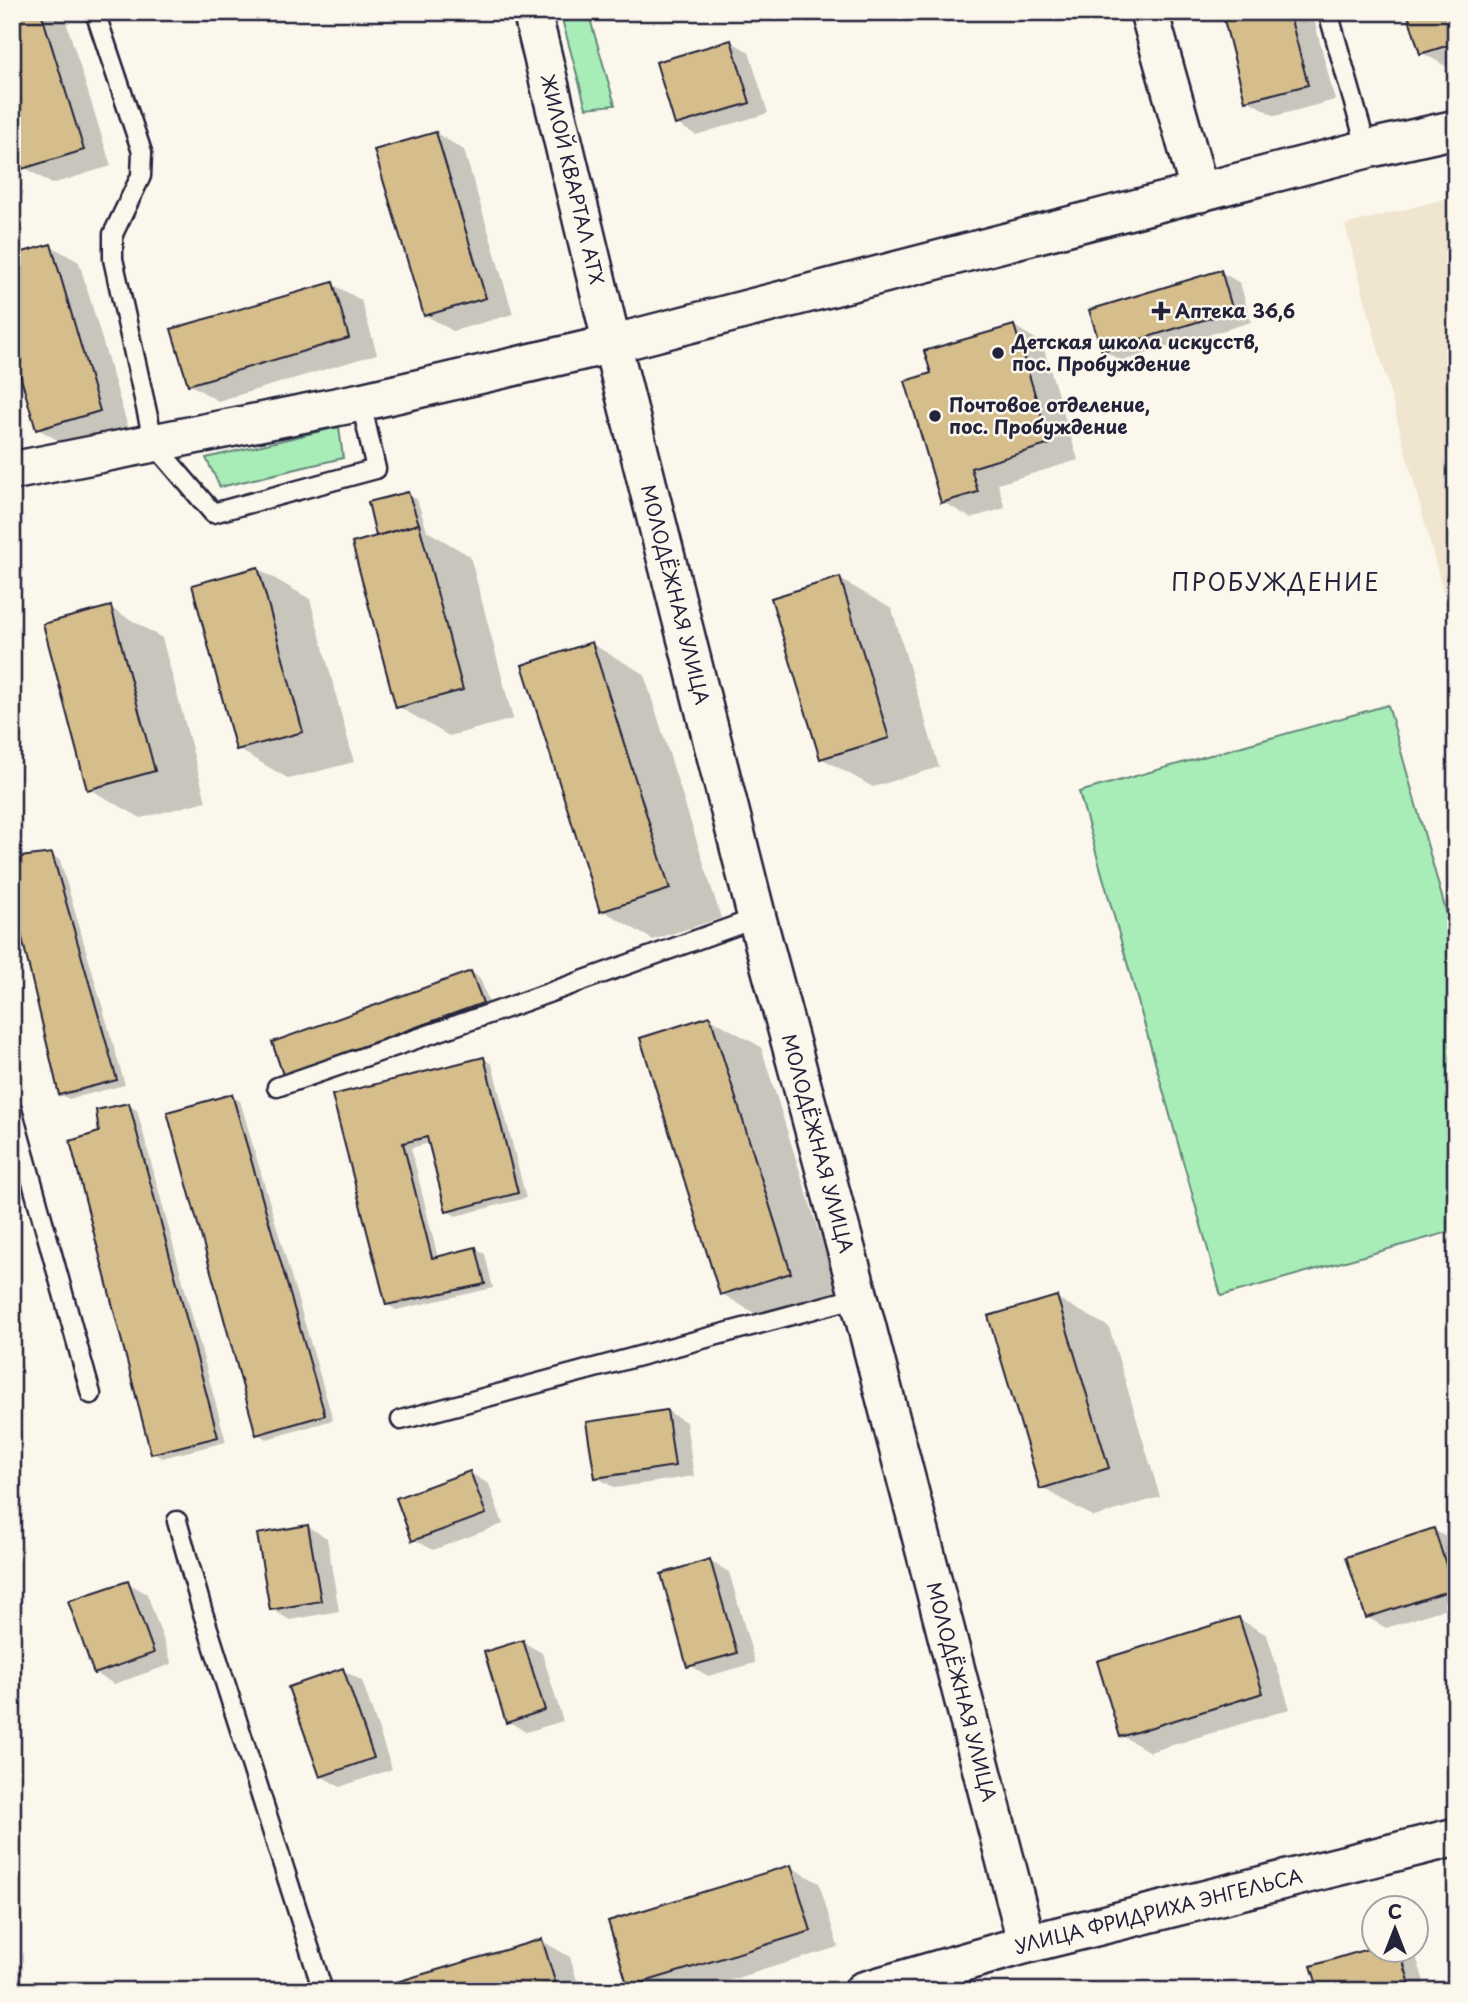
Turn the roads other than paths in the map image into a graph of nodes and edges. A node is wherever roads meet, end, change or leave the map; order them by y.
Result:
1 (95, 12) edge
2 (531, 12) edge
3 (1149, 12) edge
4 (1328, 12) edge
5 (1456, 129) edge
6 (1367, 149) junction
7 (1200, 193) junction
8 (612, 344) junction
9 (362, 402) junction
10 (154, 444) junction
11 (12, 471) edge
12 (757, 918) junction
13 (277, 1087) dead end
14 (12, 1110) edge
15 (16, 1135) edge
16 (859, 1297) junction
17 (90, 1394) dead end
18 (401, 1420) dead end
19 (177, 1521) dead end
20 (1456, 1837) edge
21 (1027, 1944) junction
22 (944, 1979) edge
23 (323, 1991) edge
24 (863, 1991) edge

1 - 10 lane
2 - 8 street, ЖИЛОЙ КВАРТАЛ АТХ
3 - 7 street
4 - 6 lane
5 - 6 street
6 - 7 street
7 - 8 street
8 - 9 street
8 - 12 street, МОЛОДЁЖНАЯ УЛИЦА
9 - 10 street
9 - 10 lane
10 - 11 street
12 - 13 lane
12 - 16 street, МОЛОДЁЖНАЯ УЛИЦА
14 - 15 lane
15 - 17 lane
16 - 18 lane
16 - 21 street, МОЛОДЁЖНАЯ УЛИЦА
19 - 23 lane
20 - 21 street, УЛИЦА ФРИДРИХА ЭНГЕЛЬСА
21 - 22 street, УЛИЦА ФРИДРИХА ЭНГЕЛЬСА
22 - 24 street, УЛИЦА ФРИДРИХА ЭНГЕЛЬСА

